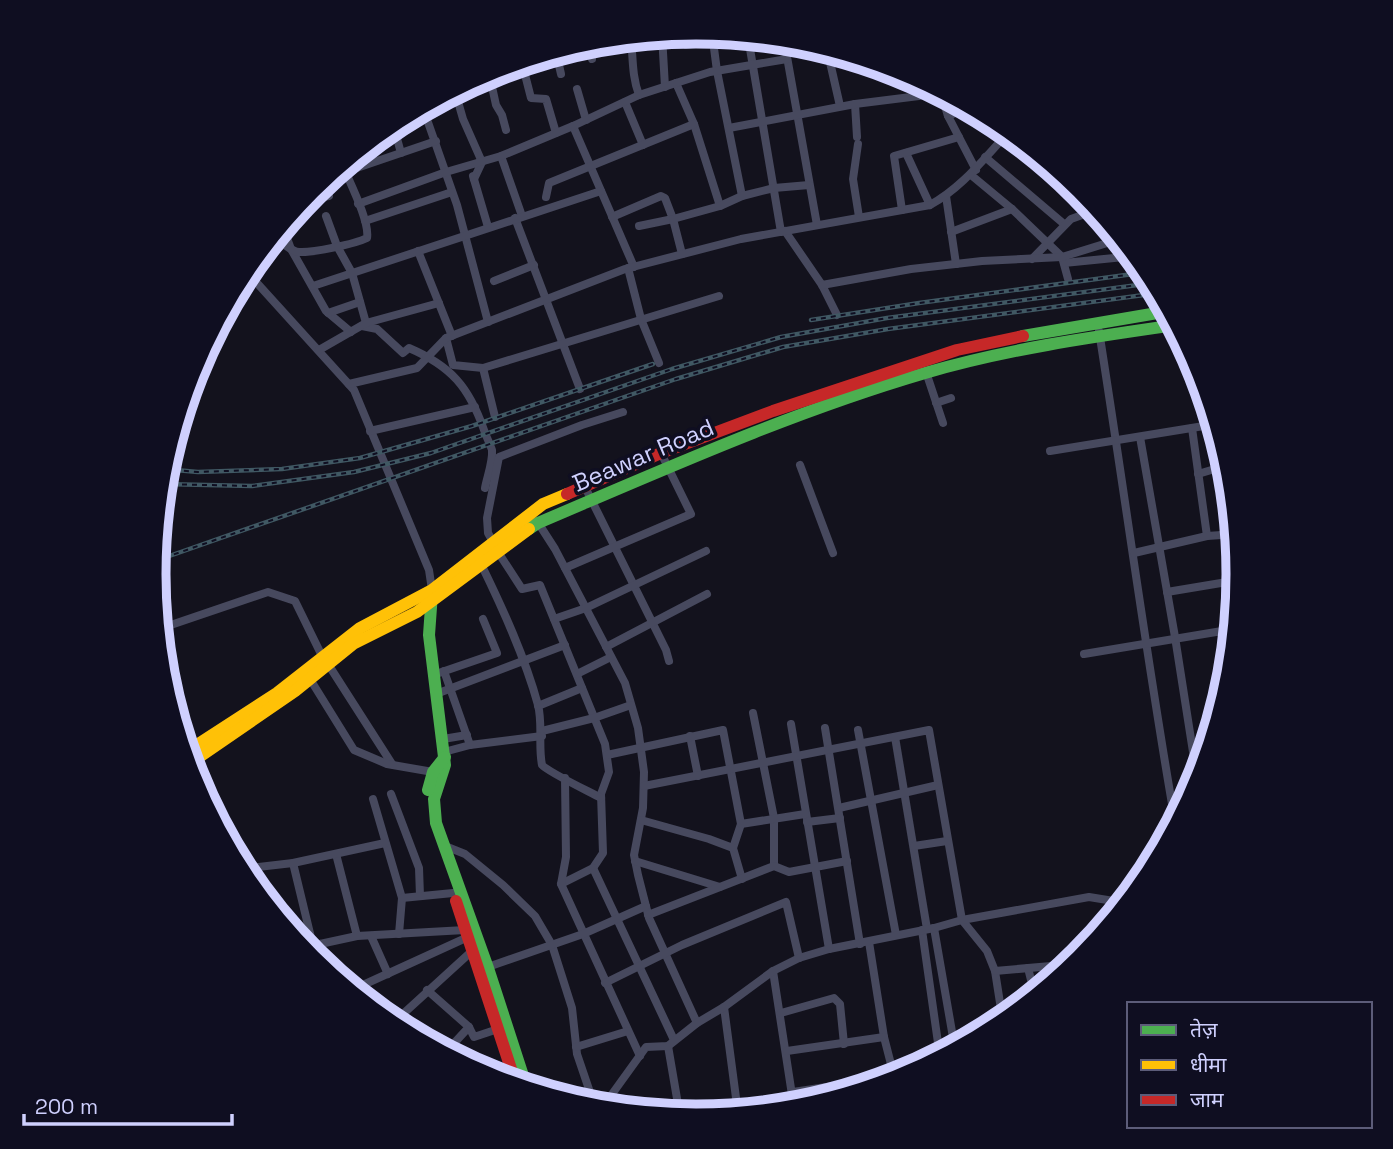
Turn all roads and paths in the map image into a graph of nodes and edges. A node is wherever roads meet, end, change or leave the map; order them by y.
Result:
1 (663, 45) edge
2 (714, 45) edge
3 (749, 47) edge
4 (632, 48) edge
5 (786, 51) edge
6 (591, 54) edge
7 (592, 59) dead end
8 (787, 59) junction
9 (830, 61) edge
10 (558, 62) edge
11 (752, 65) junction
12 (717, 71) junction
13 (525, 73) edge
14 (561, 74) dead end
15 (677, 83) junction
16 (492, 85) edge
17 (665, 87) junction
18 (577, 89) dead end
19 (923, 94) edge
20 (639, 95) junction
21 (458, 100) edge
22 (625, 102) junction
23 (855, 104) junction
24 (840, 106) junction
25 (945, 106) edge
26 (957, 112) edge
27 (797, 114) junction
28 (948, 116) junction
29 (427, 118) edge
30 (586, 120) junction
31 (762, 121) junction
32 (694, 124) junction
33 (573, 126) junction
34 (729, 128) junction
35 (506, 130) dead end
36 (556, 133) junction
37 (397, 137) edge
38 (959, 137) junction
39 (1001, 140) edge
40 (436, 141) junction
41 (643, 145) junction
42 (401, 153) junction
43 (906, 153) junction
44 (501, 156) junction
45 (985, 157) junction
46 (482, 162) junction
47 (359, 165) edge
48 (470, 165) junction
49 (590, 168) junction
50 (446, 172) junction
51 (973, 172) junction
52 (347, 175) edge
53 (474, 179) junction
54 (809, 185) junction
55 (774, 188) junction
56 (601, 191) junction
57 (452, 192) junction
58 (329, 196) dead end
59 (742, 196) junction
60 (946, 196) junction
61 (323, 197) edge
62 (546, 197) dead end
63 (358, 204) junction
64 (930, 205) junction
65 (720, 206) junction
66 (1012, 209) junction
67 (902, 210) junction
68 (1086, 214) edge
69 (326, 216) dead end
70 (518, 217) junction
71 (612, 217) junction
72 (859, 217) junction
73 (673, 219) junction
74 (365, 221) junction
75 (817, 225) junction
76 (1064, 225) junction
77 (639, 226) dead end
78 (488, 227) junction
79 (783, 231) junction
80 (951, 232) junction
81 (463, 235) junction
82 (285, 239) edge
83 (282, 242) edge
84 (1111, 242) edge
85 (1047, 244) junction
86 (287, 246) junction
87 (337, 246) junction
88 (418, 251) junction
89 (682, 254) junction
90 (1121, 256) edge
91 (271, 257) edge
92 (1032, 259) junction
93 (1063, 260) junction
94 (956, 264) junction
95 (534, 265) junction
96 (631, 267) junction
97 (352, 273) junction
98 (1068, 279) dead end
99 (255, 280) edge
100 (494, 281) dead end
101 (822, 285) junction
102 (313, 286) junction
103 (719, 296) dead end
104 (548, 299) junction
105 (360, 302) junction
106 (439, 303) junction
107 (328, 313) junction
108 (1158, 313) edge
109 (837, 315) dead end
110 (642, 319) junction
111 (488, 322) junction
112 (1097, 322) junction
113 (364, 324) junction
114 (1166, 327) edge
115 (351, 332) junction
116 (449, 337) junction
117 (1100, 337) junction
118 (564, 345) junction
119 (319, 350) junction
120 (428, 356) junction
121 (659, 363) dead end
122 (483, 368) junction
123 (926, 372) junction
124 (898, 375) junction
125 (349, 384) junction
126 (580, 388) dead end
127 (951, 398) dead end
128 (936, 403) junction
129 (475, 407) junction
130 (623, 412) dead end
131 (495, 417) dead end
132 (943, 423) dead end
133 (1206, 426) edge
134 (1192, 428) junction
135 (370, 431) junction
136 (1140, 437) junction
137 (1116, 440) junction
138 (1049, 452) dead end
139 (661, 453) junction
140 (800, 465) dead end
141 (669, 467) junction
142 (1216, 468) edge
143 (1198, 474) junction
144 (585, 487) junction
145 (485, 488) dead end
146 (591, 500) junction
147 (535, 518) junction
148 (1226, 535) edge
149 (1207, 536) junction
150 (495, 547) junction
151 (615, 547) junction
152 (1159, 548) junction
153 (706, 551) dead end
154 (833, 553) dead end
155 (1134, 554) junction
156 (481, 564) junction
157 (565, 568) junction
158 (1227, 582) edge
159 (634, 586) junction
160 (1167, 592) junction
161 (707, 594) dead end
162 (432, 596) junction
163 (586, 608) junction
164 (483, 619) dead end
165 (554, 620) junction
166 (653, 623) junction
167 (168, 626) edge
168 (1224, 630) edge
169 (1175, 637) junction
170 (1145, 644) junction
171 (565, 645) junction
172 (606, 647) junction
173 (1084, 654) dead end
174 (611, 657) junction
175 (325, 660) junction
176 (669, 661) dead end
177 (523, 662) junction
178 (439, 673) junction
179 (577, 674) junction
180 (310, 679) junction
181 (452, 688) junction
182 (582, 688) junction
183 (436, 694) junction
184 (631, 705) junction
185 (538, 706) junction
186 (753, 713) dead end
187 (594, 718) junction
188 (791, 724) dead end
189 (825, 728) dead end
190 (858, 730) dead end
191 (542, 733) junction
192 (467, 735) junction
193 (690, 736) junction
194 (895, 737) junction
195 (861, 743) junction
196 (470, 745) junction
197 (195, 746) edge
198 (444, 749) junction
199 (641, 749) junction
200 (829, 750) junction
201 (607, 755) junction
202 (198, 757) edge
203 (796, 757) junction
204 (1194, 759) edge
205 (763, 763) junction
206 (392, 764) junction
207 (730, 769) junction
208 (433, 772) junction
209 (698, 776) junction
210 (565, 778) junction
211 (938, 785) junction
212 (644, 786) junction
213 (904, 792) junction
214 (391, 794) dead end
215 (601, 798) junction
216 (373, 799) dead end
217 (872, 800) junction
218 (1172, 804) dead end
219 (839, 808) junction
220 (774, 818) junction
221 (806, 818) junction
222 (840, 818) junction
223 (641, 820) junction
224 (741, 824) junction
225 (947, 841) junction
226 (385, 843) junction
227 (445, 846) junction
228 (914, 846) junction
229 (733, 848) junction
230 (336, 854) junction
231 (847, 860) junction
232 (635, 861) junction
233 (293, 863) junction
234 (774, 866) junction
235 (254, 867) edge
236 (814, 867) junction
237 (593, 868) junction
238 (742, 879) junction
239 (561, 884) junction
240 (720, 887) junction
241 (453, 892) junction
242 (420, 896) junction
243 (402, 898) junction
244 (1115, 901) edge
245 (646, 905) junction
246 (648, 915) junction
247 (616, 917) junction
248 (962, 920) junction
249 (928, 929) junction
250 (399, 934) junction
251 (467, 934) junction
252 (583, 934) junction
253 (896, 935) junction
254 (357, 936) junction
255 (371, 936) junction
256 (313, 941) edge
257 (865, 943) junction
258 (552, 945) junction
259 (320, 948) edge
260 (829, 949) junction
261 (472, 951) junction
262 (666, 953) junction
263 (799, 958) junction
264 (640, 966) junction
265 (1028, 968) junction
266 (1052, 968) edge
267 (483, 969) junction
268 (773, 971) junction
269 (995, 971) junction
270 (388, 974) junction
271 (942, 974) junction
272 (605, 983) junction
273 (361, 986) edge
274 (1032, 986) edge
275 (427, 990) junction
276 (932, 998) junction
277 (724, 1007) junction
278 (1002, 1009) edge
279 (781, 1013) junction
280 (401, 1015) edge
281 (697, 1023) junction
282 (469, 1027) junction
283 (498, 1029) junction
284 (628, 1031) junction
285 (884, 1037) junction
286 (953, 1039) edge
287 (671, 1043) junction
288 (844, 1044) junction
289 (452, 1045) edge
290 (576, 1047) junction
291 (939, 1047) edge
292 (787, 1051) junction
293 (640, 1056) junction
294 (892, 1068) edge
295 (512, 1072) edge
296 (522, 1076) edge
297 (848, 1083) edge
298 (793, 1091) junction
299 (591, 1095) edge
300 (793, 1096) edge
301 (609, 1098) edge
302 (679, 1104) edge
303 (736, 1104) edge

1 - 17 street
2 - 12 street
3 - 11 street
4 - 20 street
5 - 8 street
6 - 7 street
8 - 11 street
8 - 27 street
9 - 24 street
10 - 14 street
11 - 12 street
11 - 31 street
12 - 15 street
12 - 34 street
13 - 36 street
15 - 17 street
15 - 32 street
16 - 35 street
17 - 20 street
18 - 30 street
19 - 23 street
20 - 22 street
21 - 46 street
22 - 30 street
22 - 41 street
23 - 24 street
23 - 72 street
24 - 27 street
25 - 28 street
26 - 28 street
27 - 31 street
27 - 54 street
28 - 38 street
29 - 40 street
30 - 33 street
31 - 34 street
31 - 55 street
32 - 41 street
32 - 65 street
33 - 36 street
33 - 49 street
34 - 59 street
36 - 44 street
37 - 42 street
38 - 43 street
38 - 51 street
39 - 45 street
40 - 42 street
40 - 50 street
41 - 49 street
42 - 47 street
43 - 64 street
43 - 67 street
44 - 46 street
44 - 70 street
45 - 51 street
45 - 76 street
46 - 48 street
46 - 53 street
48 - 50 street
48 - 53 street
49 - 56 street
49 - 62 street
50 - 57 street
50 - 63 street
51 - 60 street
51 - 66 street
52 - 63 street
53 - 78 street
54 - 55 street
54 - 75 street
55 - 59 street
55 - 79 street
56 - 70 street
56 - 71 street
57 - 74 street
57 - 81 street
58 - 61 street
59 - 65 street
60 - 64 street
60 - 80 street
63 - 74 street
64 - 67 street
65 - 73 street
66 - 80 street
66 - 85 street
67 - 72 street
68 - 76 street
69 - 87 street
70 - 78 street
70 - 95 street
71 - 73 street
71 - 96 street
72 - 75 street
73 - 77 street
73 - 89 street
74 - 87 street
75 - 79 street
76 - 85 street
78 - 81 street
79 - 89 street
79 - 101 street
80 - 94 street
81 - 88 street
81 - 111 street
82 - 86 street
83 - 86 street
84 - 93 street
85 - 92 street
85 - 93 street
86 - 87 street
86 - 91 street
86 - 102 street
87 - 97 street
88 - 97 street
88 - 106 street
89 - 96 street
90 - 93 street
92 - 93 street
92 - 94 street
93 - 98 street
94 - 101 street
95 - 100 street
95 - 104 street
96 - 104 street
96 - 110 street
97 - 102 street
97 - 105 street
99 - 119 street
101 - 109 street
102 - 107 street
103 - 110 street
104 - 111 street
104 - 118 street
105 - 107 street
105 - 113 street
106 - 113 street
106 - 116 street
107 - 115 street
108 - 112 main road, Beawar Road
110 - 118 street
110 - 121 street
111 - 116 street
112 - 117 street
112 - 124 main road, Beawar Road
113 - 115 street
113 - 120 street
114 - 117 main road, Beawar Road
115 - 119 street
116 - 120 street
116 - 122 street
117 - 123 main road, Beawar Road
117 - 137 street
118 - 122 street
118 - 126 street
119 - 125 street
120 - 125 street
120 - 129 street
122 - 131 street
123 - 124 main road, Beawar Road
123 - 128 street
124 - 139 main road, Beawar Road
124 - 141 main road, Beawar Road
125 - 135 street
127 - 128 street
128 - 132 street
129 - 135 street
129 - 145 street
130 - 150 street
133 - 134 street
134 - 136 street
134 - 143 street
135 - 162 street
136 - 137 street
136 - 152 street
137 - 138 street
137 - 155 street
139 - 141 street
139 - 144 main road, Beawar Road
140 - 154 street
141 - 146 main road, Beawar Road
141 - 151 street
142 - 143 street
143 - 149 street
144 - 146 street
144 - 147 main road, Beawar Road
146 - 147 main road, Beawar Road
146 - 151 street
147 - 150 main road, Beawar Road
147 - 157 street
148 - 149 street
149 - 152 street
150 - 156 main road, Beawar Road
150 - 162 main road, Beawar Road
150 - 165 street
151 - 157 street
151 - 159 street
152 - 155 street
152 - 160 street
153 - 159 street
155 - 170 street
156 - 162 main road, Beawar Road
156 - 177 street
157 - 163 street
158 - 160 street
159 - 163 street
159 - 166 street
160 - 169 street
161 - 166 street
162 - 175 main road, Beawar Road
162 - 178 main road
163 - 165 street
163 - 172 street
164 - 178 street
165 - 171 street
166 - 172 street
166 - 176 street
167 - 175 street
168 - 169 street
169 - 170 street
169 - 204 street
170 - 173 street
170 - 218 street
171 - 177 street
171 - 179 street
172 - 174 street
174 - 179 street
174 - 184 street
175 - 180 main road, Beawar Road
175 - 197 main road, Beawar Road
175 - 206 street
177 - 181 street
177 - 185 street
178 - 181 street
178 - 183 main road
179 - 182 street
180 - 202 main road, Beawar Road
180 - 206 street
181 - 183 street
181 - 192 street
182 - 185 street
182 - 187 street
183 - 198 main road
184 - 187 street
184 - 199 street
185 - 191 street
186 - 205 street
187 - 191 street
187 - 201 street
188 - 203 street
189 - 200 street
190 - 195 street
191 - 196 street
191 - 210 street
192 - 196 street
192 - 198 street
193 - 199 street
193 - 207 street
193 - 209 street
194 - 195 street
194 - 211 street
194 - 213 street
195 - 200 street
195 - 217 street
196 - 198 street
198 - 208 main road
198 - 227 main road
199 - 201 street
199 - 212 street
200 - 203 street
200 - 219 street
201 - 215 street
203 - 205 street
203 - 221 street
205 - 207 street
205 - 220 street
206 - 208 street
207 - 209 street
207 - 224 street
208 - 241 main road
209 - 212 street
210 - 215 street
210 - 239 street
211 - 213 street
211 - 225 street
212 - 223 street
213 - 217 street
213 - 228 street
214 - 242 street
215 - 237 street
216 - 226 street
217 - 219 street
217 - 253 street
219 - 222 street
220 - 221 street
220 - 224 street
220 - 234 street
221 - 222 street
221 - 236 street
222 - 231 street
223 - 229 street
223 - 232 street
224 - 229 street
225 - 228 street
225 - 248 street
226 - 230 street
226 - 243 street
227 - 258 street
227 - 267 main road
228 - 249 street
229 - 238 street
230 - 233 street
230 - 254 street
231 - 236 street
231 - 257 street
232 - 240 street
232 - 245 street
233 - 235 street
233 - 256 street
234 - 236 street
234 - 238 street
236 - 260 street
237 - 239 street
237 - 247 street
238 - 240 street
239 - 252 street
240 - 246 street
241 - 242 street
241 - 251 main road
242 - 243 street
243 - 250 street
244 - 248 street
245 - 246 street
245 - 247 street
246 - 262 street
247 - 252 street
247 - 264 street
248 - 249 street
248 - 269 street
249 - 253 street
249 - 271 street
249 - 276 street
250 - 251 street
250 - 255 street
251 - 261 main road
251 - 270 street
252 - 258 street
252 - 272 street
253 - 257 street
254 - 255 street
254 - 259 street
255 - 270 street
257 - 260 street
257 - 285 street
258 - 267 street
258 - 290 street
260 - 263 street
261 - 267 main road
261 - 275 street
262 - 263 street
262 - 264 street
262 - 281 street
263 - 268 street
264 - 272 street
264 - 287 street
265 - 266 street
265 - 269 street
265 - 274 street
267 - 283 main road
267 - 296 main road
268 - 277 street
268 - 279 street
269 - 278 street
270 - 273 street
271 - 276 street
271 - 286 street
272 - 284 street
275 - 280 street
275 - 282 street
276 - 291 street
277 - 281 street
277 - 303 street
279 - 288 street
279 - 292 street
281 - 287 street
282 - 283 street
282 - 289 street
283 - 295 main road
284 - 290 street
284 - 293 street
285 - 288 street
285 - 294 street
287 - 293 street
287 - 302 street
288 - 292 street
290 - 299 street
292 - 298 street
293 - 301 street
297 - 298 street
298 - 300 street

